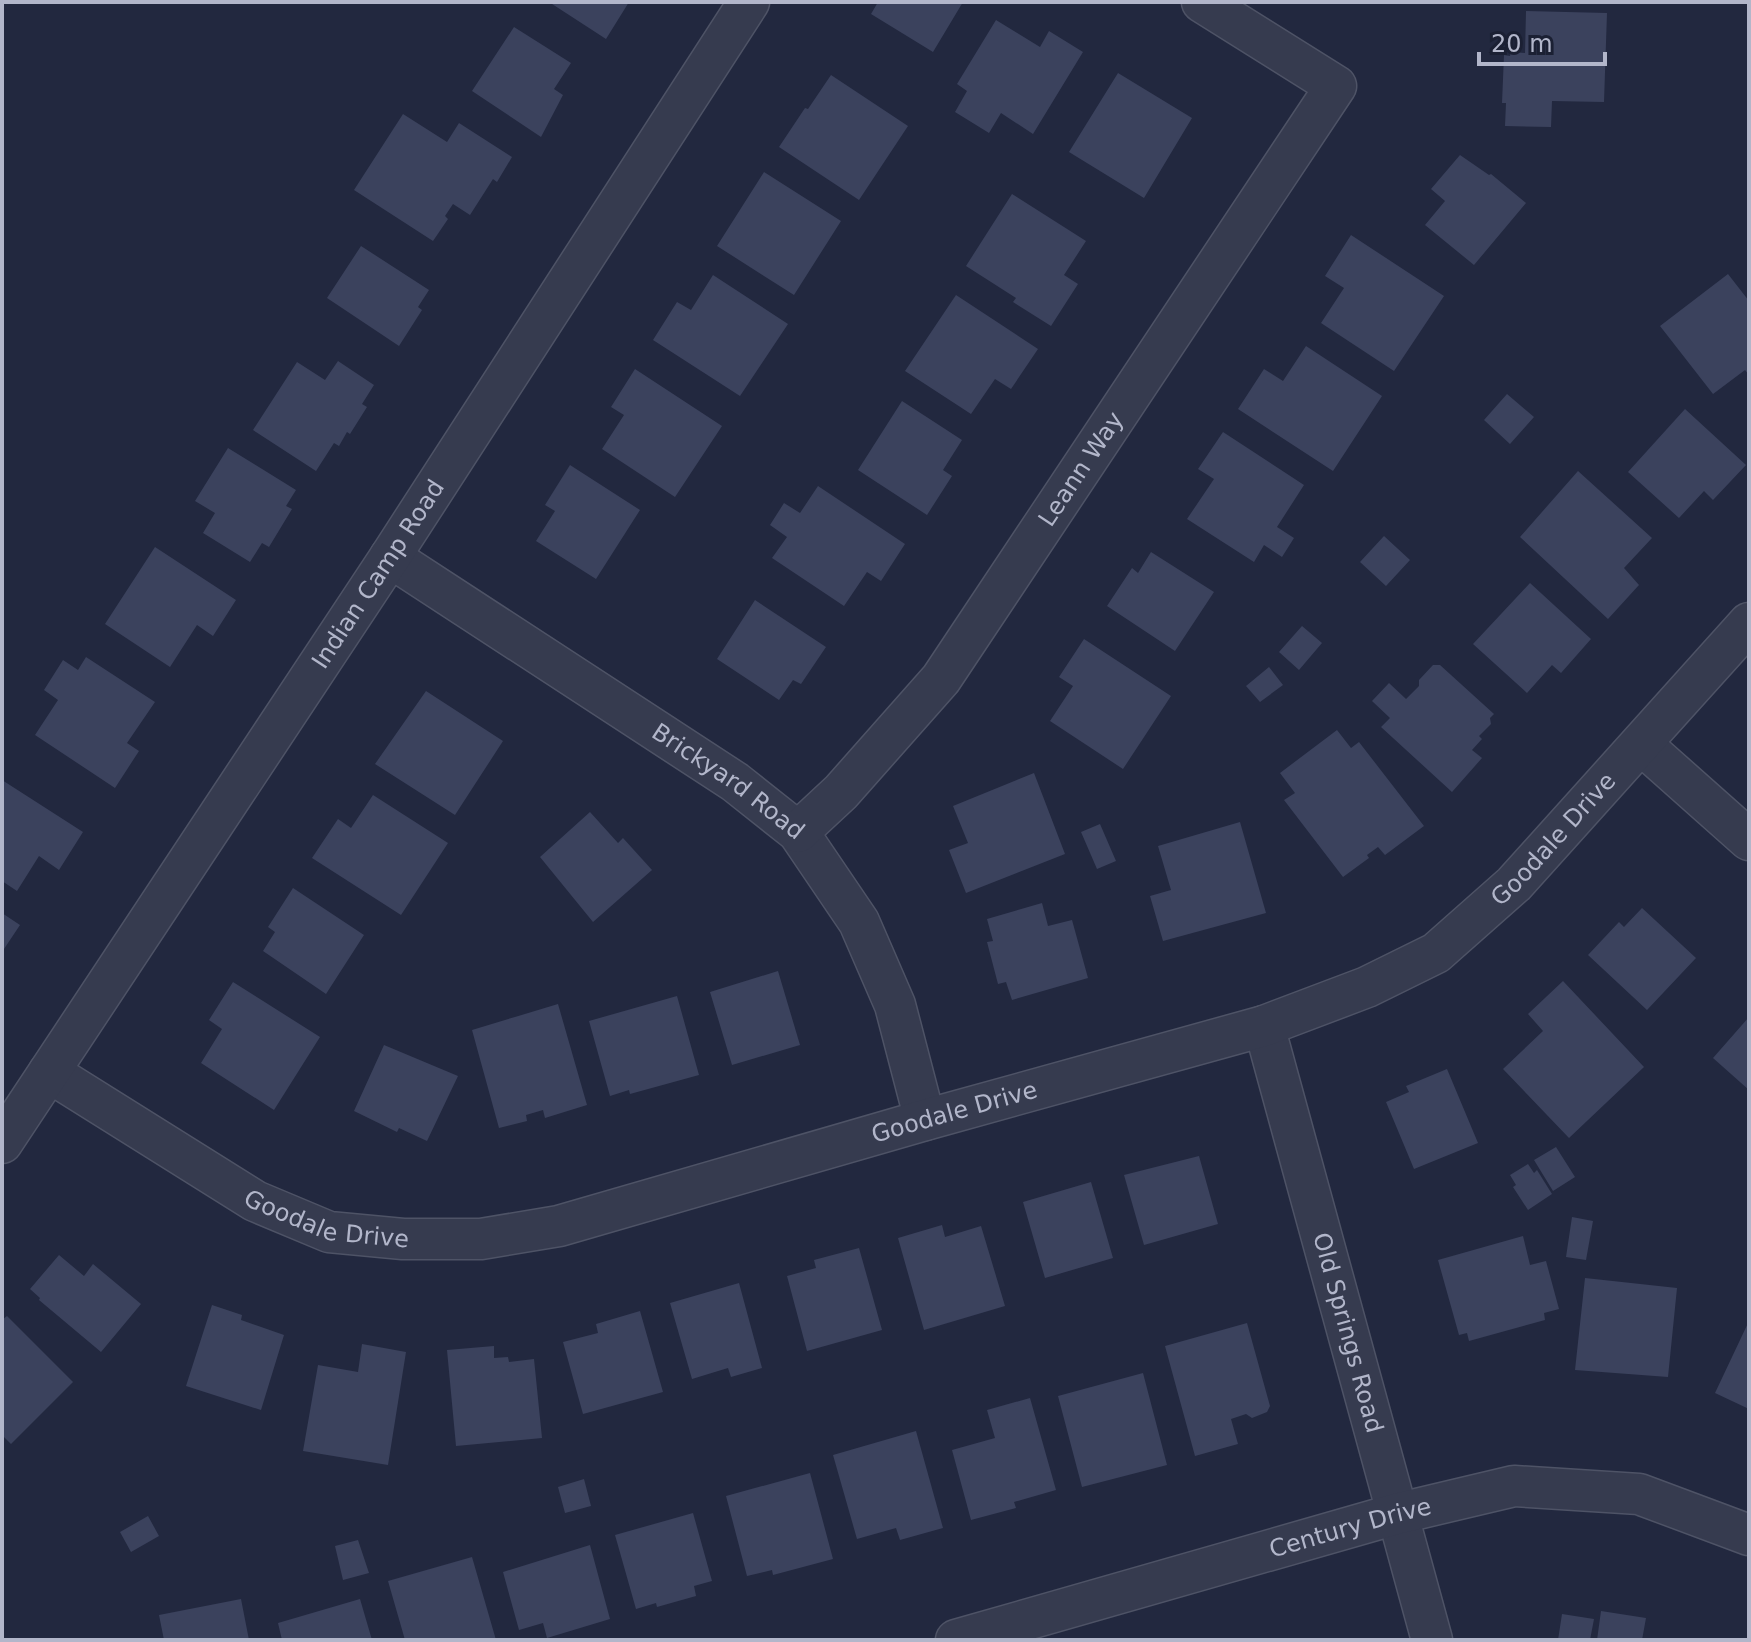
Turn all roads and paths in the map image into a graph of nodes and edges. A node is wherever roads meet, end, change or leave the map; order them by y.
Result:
1 (749, 2) edge
2 (1202, 2) edge
3 (390, 557) junction
4 (1749, 623) edge
5 (1641, 744) junction
6 (798, 832) junction
7 (1749, 840) edge
8 (1264, 1026) junction
9 (49, 1072) junction
10 (925, 1120) junction
11 (2, 1143) edge
12 (1396, 1514) junction
13 (1749, 1535) edge
14 (956, 1640) edge
15 (1432, 1640) edge

1 - 3 street, Indian Camp Road
2 - 6 street, Leann Way
3 - 6 street, Brickyard Road
3 - 9 street, Indian Camp Road
4 - 5 street, Goodale Drive
5 - 7 street
5 - 8 street, Goodale Drive
6 - 10 street, Brickyard Road
8 - 10 street, Goodale Drive
8 - 12 street, Old Springs Road
9 - 10 street, Goodale Drive
9 - 11 street, Indian Camp Road
12 - 13 street, Century Drive
12 - 14 street, Century Drive
12 - 15 street, Old Springs Road

